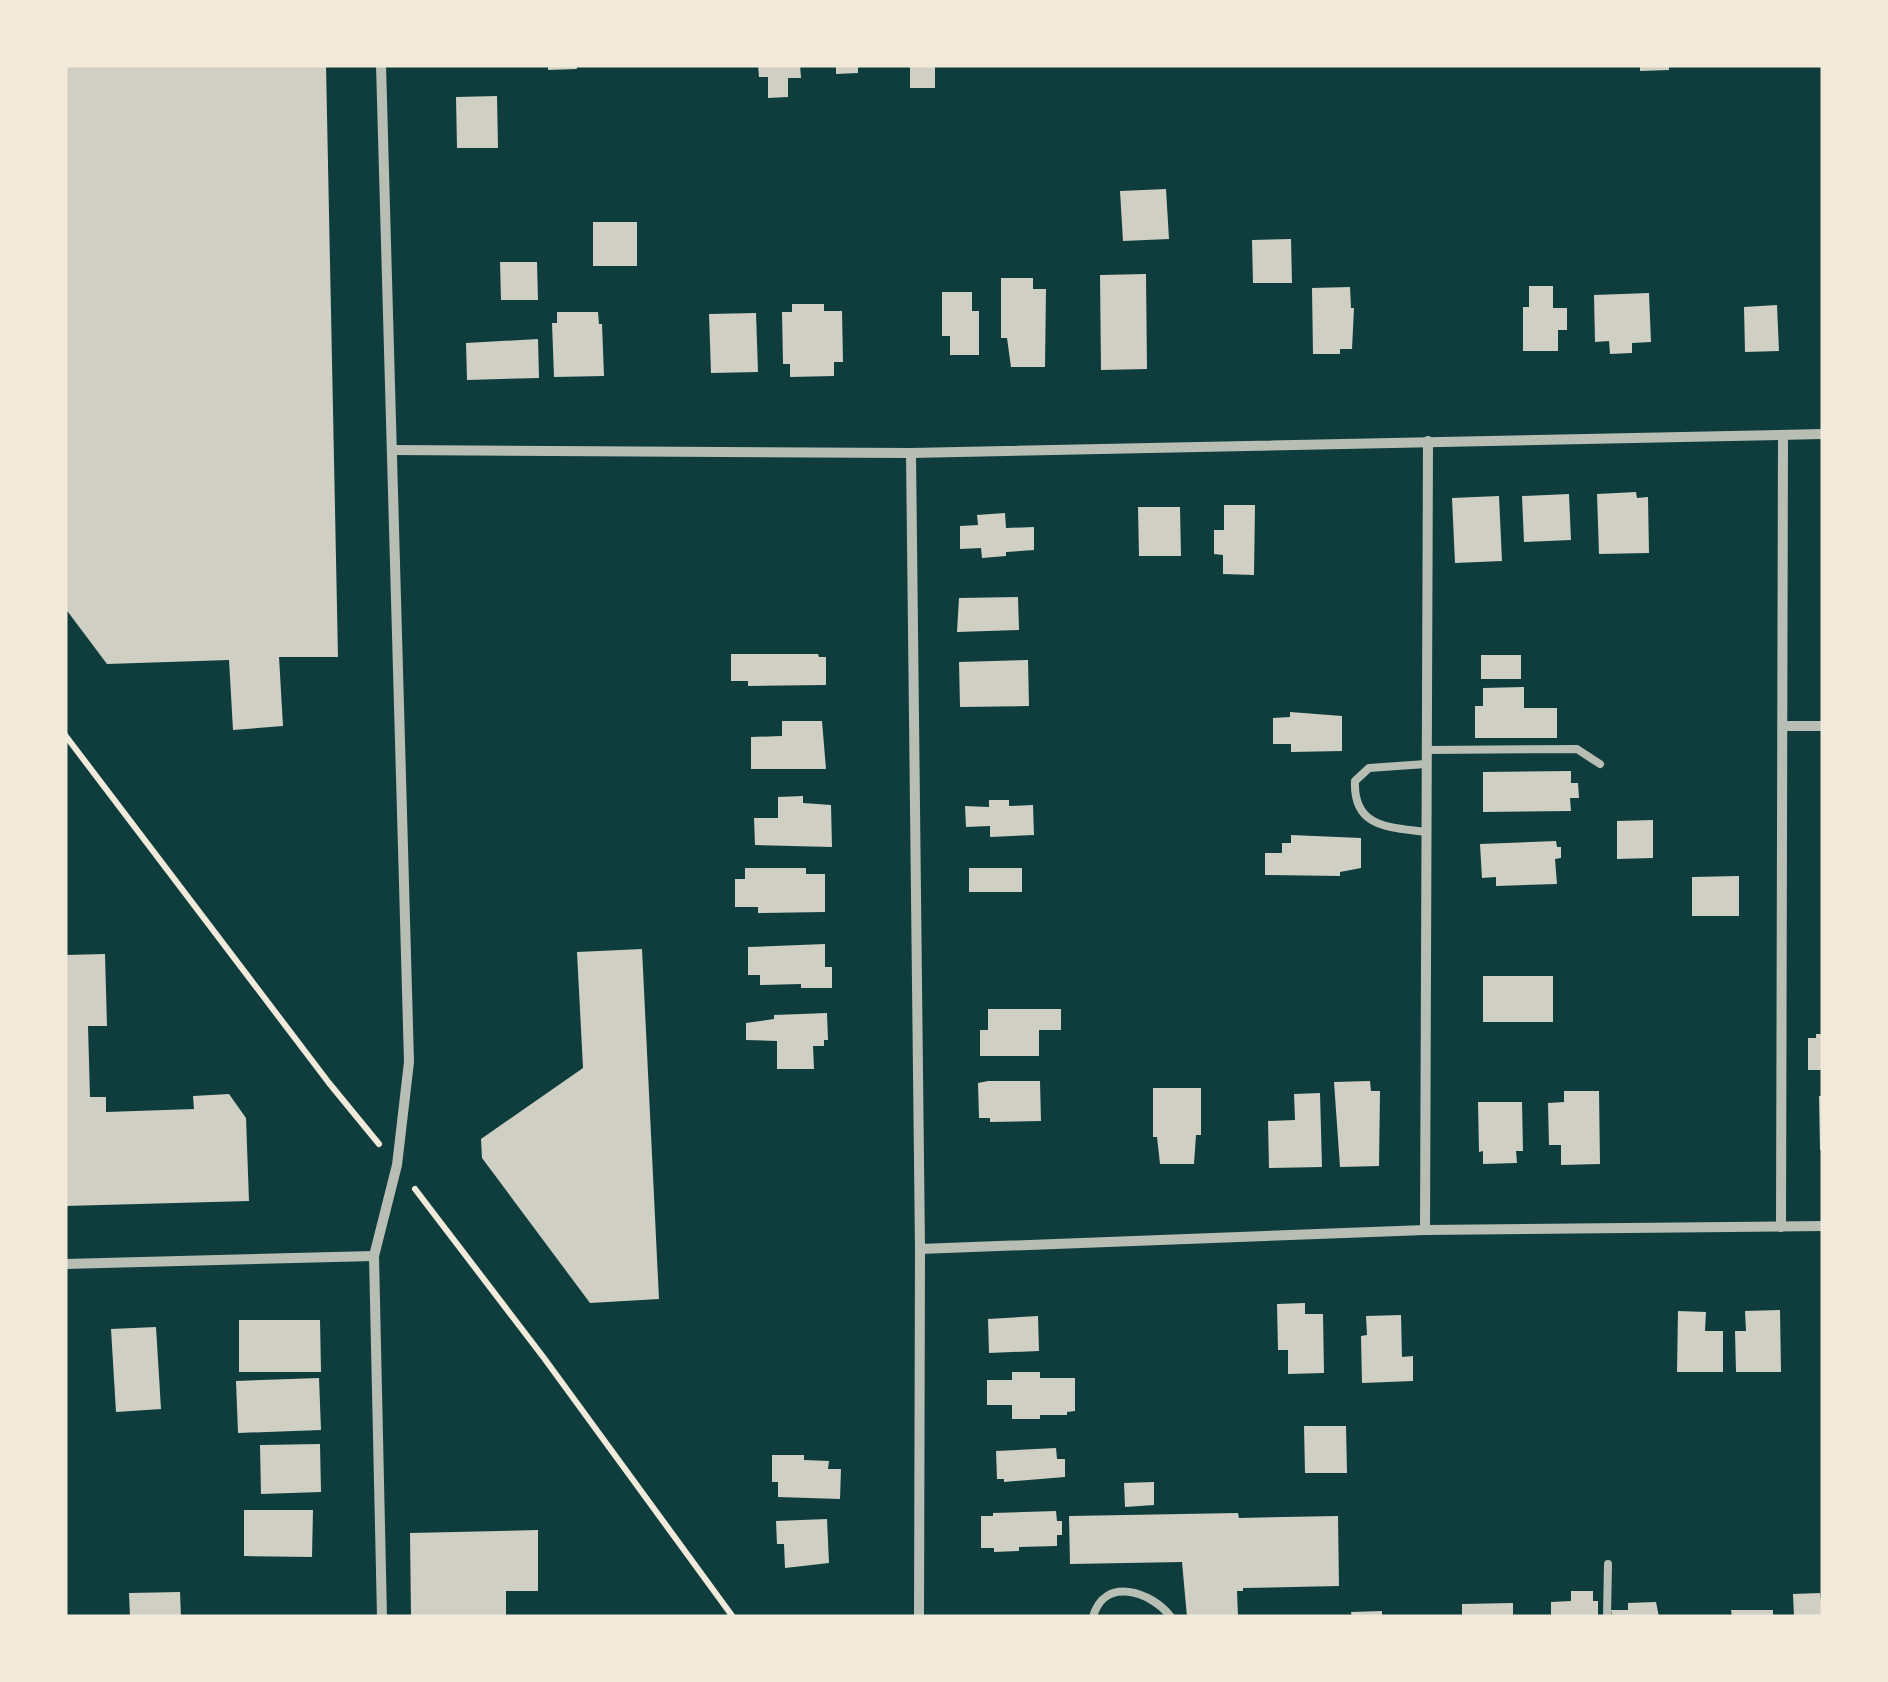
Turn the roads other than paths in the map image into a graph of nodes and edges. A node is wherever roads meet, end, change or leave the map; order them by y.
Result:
1 (382, 65) edge
2 (1823, 434) edge
3 (1783, 435) junction
4 (1428, 441) junction
5 (393, 450) junction
6 (911, 453) junction
7 (1784, 726) junction
8 (1823, 726) edge
9 (1426, 750) junction
10 (1426, 764) junction
11 (1600, 764) dead end
12 (1426, 832) junction
13 (1823, 1226) edge
14 (1781, 1227) junction
15 (1424, 1230) junction
16 (920, 1249) junction
17 (374, 1256) junction
18 (65, 1264) edge
19 (1608, 1564) dead end
20 (382, 1617) edge
21 (919, 1617) edge
22 (1094, 1617) edge
23 (1171, 1617) edge
24 (1607, 1617) edge

1 - 5 street
2 - 3 street
3 - 4 street
3 - 7 street
4 - 6 street
4 - 9 street
5 - 6 street
5 - 17 street
6 - 16 street
7 - 8 street
7 - 14 street
9 - 10 street
9 - 11 lane
10 - 12 street
10 - 12 lane
12 - 15 street
13 - 14 street
14 - 15 street
15 - 16 street
16 - 21 street
17 - 18 street
17 - 20 street
19 - 24 lane
22 - 23 lane

